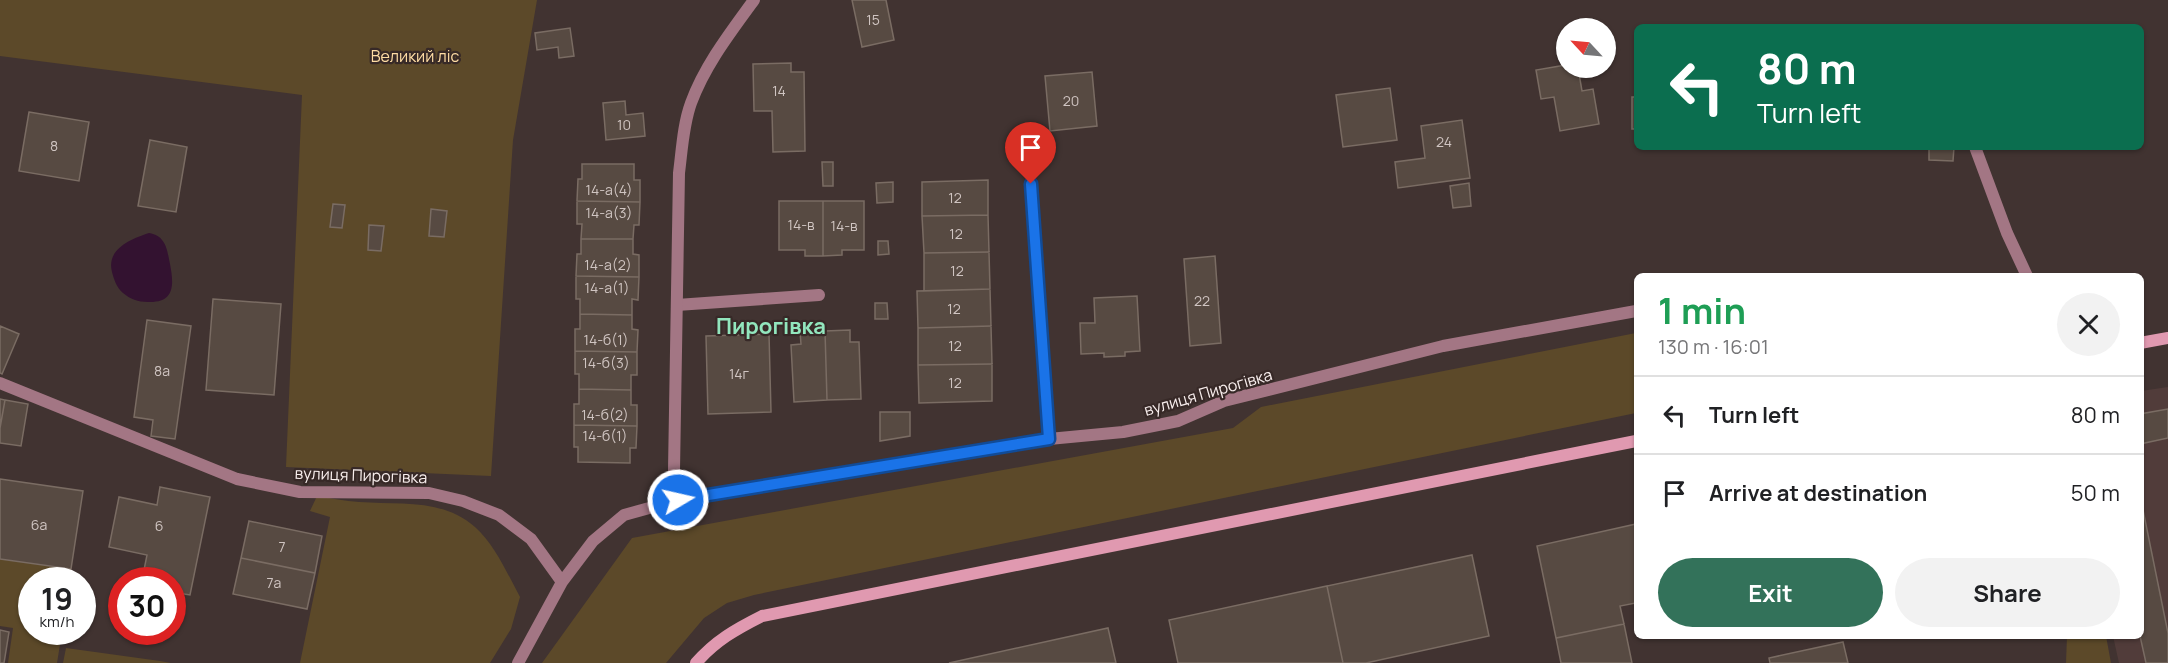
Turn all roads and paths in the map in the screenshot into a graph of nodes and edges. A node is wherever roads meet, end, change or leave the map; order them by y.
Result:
1 (754, 0) edge
2 (1976, 150) edge
3 (1031, 184) dead end
4 (2026, 273) edge
5 (819, 295) dead end
6 (677, 305) junction
7 (1634, 312) edge
8 (2168, 338) edge
9 (2144, 342) edge
10 (0, 383) edge
11 (1049, 439) junction
12 (1634, 441) edge
13 (678, 500) junction
14 (562, 582) junction
15 (518, 663) edge
16 (696, 663) edge

1 - 6 street
2 - 4 street
3 - 11 street
5 - 6 street
6 - 13 street
7 - 11 street, вулиця Пирогівка
8 - 9 street
10 - 14 street, вулиця Пирогівка
11 - 13 street, вулиця Пирогівка
12 - 16 street
13 - 14 street, вулиця Пирогівка
14 - 15 street, вулиця Пирогівка

